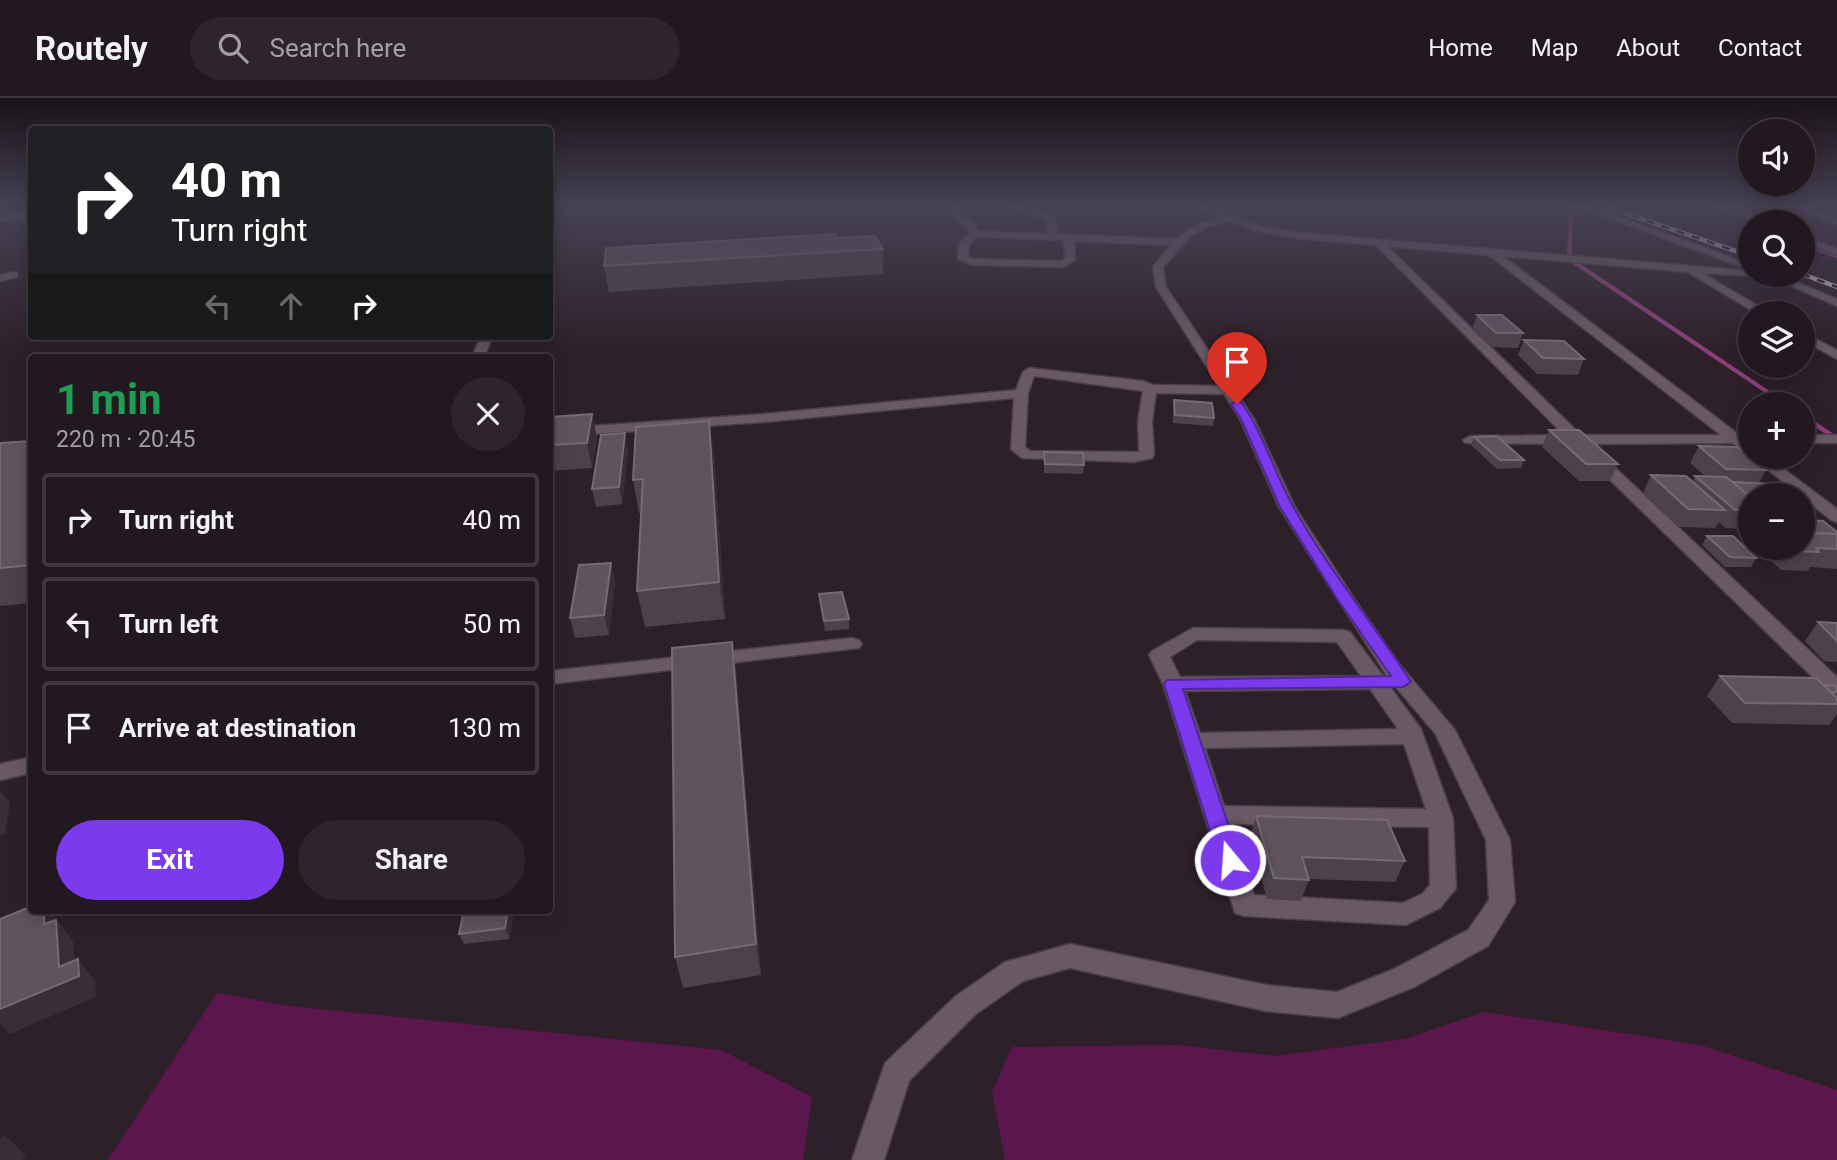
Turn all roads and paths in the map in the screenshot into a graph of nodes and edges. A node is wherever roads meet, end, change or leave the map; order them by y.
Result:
1 (963, 255) edge
2 (1070, 255) edge
3 (1167, 255) edge
4 (1391, 255) edge
5 (1495, 255) edge
6 (1511, 255) edge
7 (1715, 255) edge
8 (1738, 263) edge
9 (1689, 270) junction
10 (1738, 273) edge
11 (13, 275) dead end
12 (0, 278) edge
13 (1800, 287) edge
14 (1743, 301) edge
15 (1837, 303) edge
16 (1815, 342) edge
17 (1837, 355) edge
18 (1150, 389) junction
19 (1227, 390) junction
20 (1021, 393) junction
21 (553, 433) edge
22 (1738, 435) edge
23 (1738, 439) edge
24 (1815, 439) edge
25 (1837, 439) edge
26 (1470, 440) dead end
27 (1580, 441) junction
28 (1775, 469) edge
29 (1837, 517) edge
30 (852, 644) dead end
31 (553, 678) edge
32 (1375, 682) junction
33 (1403, 682) junction
34 (1173, 684) junction
35 (1837, 689) edge
36 (1413, 736) junction
37 (1191, 741) junction
38 (28, 766) edge
39 (0, 772) edge
40 (1215, 815) junction
41 (1441, 818) junction
42 (868, 1160) edge

1 - 2 street
3 - 19 street
4 - 27 street
5 - 22 street
6 - 9 street
7 - 8 street
9 - 10 street
9 - 14 street
11 - 12 street
13 - 15 street
16 - 17 street
18 - 19 street
18 - 20 street
18 - 20 street
19 - 33 street
20 - 21 street
23 - 27 street
24 - 25 street
26 - 27 street
27 - 35 street
28 - 29 street
30 - 31 street
32 - 33 street
32 - 34 street
32 - 34 street
32 - 36 street
33 - 42 street
34 - 37 street
36 - 37 street
36 - 41 street
37 - 40 street
38 - 39 street
40 - 41 street
40 - 41 street

